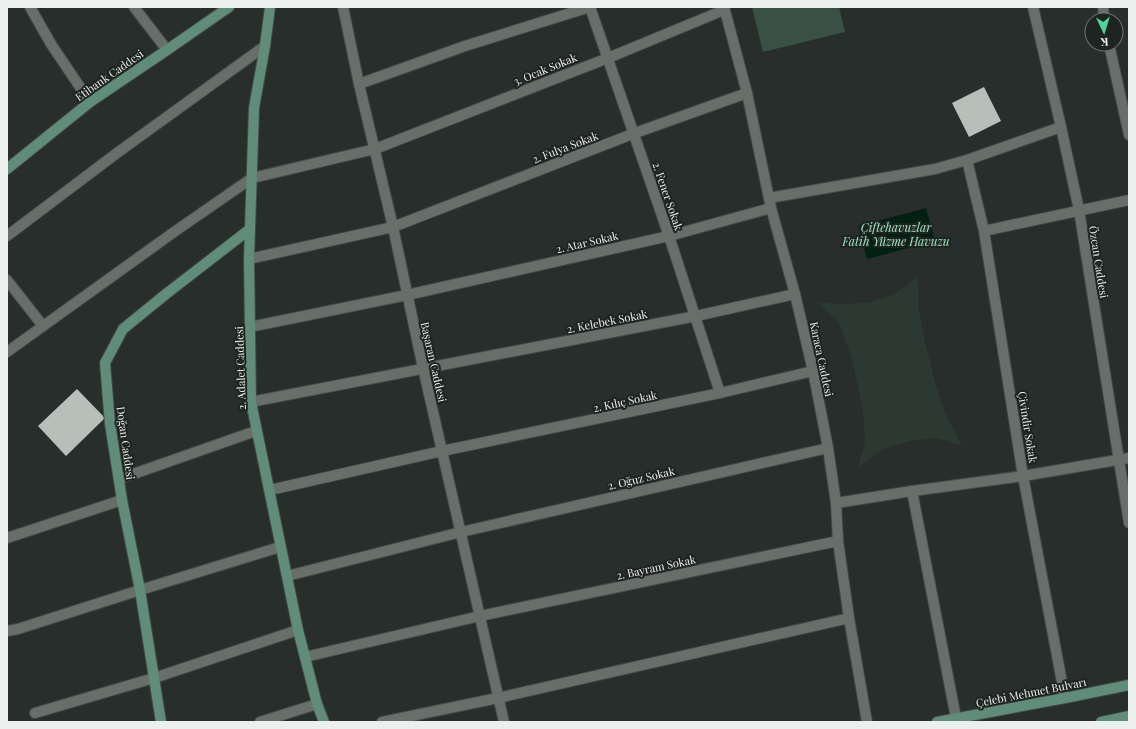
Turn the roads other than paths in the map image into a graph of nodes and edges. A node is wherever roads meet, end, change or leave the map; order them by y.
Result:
1 (30, 7) edge
2 (134, 7) edge
3 (229, 7) edge
4 (270, 7) edge
5 (343, 7) edge
6 (590, 7) edge
7 (1033, 7) edge
8 (724, 8) edge
9 (265, 46) junction
10 (167, 50) junction
11 (1111, 52) edge
12 (608, 58) junction
13 (359, 84) junction
14 (746, 93) junction
15 (90, 102) junction
16 (1061, 127) junction
17 (635, 133) junction
18 (1129, 135) edge
19 (374, 149) junction
20 (967, 160) junction
21 (7, 168) edge
22 (252, 178) junction
23 (1129, 200) edge
24 (770, 203) junction
25 (1079, 210) junction
26 (393, 226) junction
27 (250, 229) junction
28 (984, 231) junction
29 (7, 236) edge
30 (669, 236) junction
31 (248, 258) junction
32 (7, 280) edge
33 (795, 294) junction
34 (407, 295) junction
35 (696, 316) junction
36 (43, 326) junction
37 (250, 327) junction
38 (7, 352) edge
39 (423, 368) junction
40 (813, 371) junction
41 (720, 393) junction
42 (251, 402) junction
43 (256, 431) junction
44 (828, 448) junction
45 (442, 451) junction
46 (1129, 458) edge
47 (1118, 460) junction
48 (1023, 476) junction
49 (119, 479) junction
50 (270, 490) junction
51 (912, 491) junction
52 (122, 500) junction
53 (836, 503) junction
54 (1129, 523) edge
55 (461, 532) junction
56 (7, 538) edge
57 (838, 542) junction
58 (280, 547) junction
59 (287, 576) junction
60 (140, 590) junction
61 (480, 616) junction
62 (849, 618) junction
63 (298, 630) junction
64 (7, 631) edge
65 (305, 657) junction
66 (154, 678) junction
67 (1129, 684) edge
68 (498, 698) junction
69 (1065, 698) junction
70 (317, 704) junction
71 (35, 713) dead end
72 (1129, 716) edge
73 (956, 718) junction
74 (161, 722) edge
75 (260, 722) edge
76 (324, 722) edge
77 (382, 722) edge
78 (504, 722) edge
79 (867, 722) edge
80 (937, 722) edge
81 (1101, 722) edge

1 - 15 street
2 - 10 street
3 - 10 main road, Etibank Caddesi
4 - 9 main road, 2. Adalet Caddesi
5 - 13 street, Başaran Caddesi
6 - 12 street, 2. Fener Sokak
6 - 13 street
7 - 16 street, Özcan Caddesi
8 - 12 street, 3. Ocak Sokak
8 - 14 street, Karaca Caddesi
9 - 22 main road, 2. Adalet Caddesi
9 - 29 street
10 - 15 main road, Etibank Caddesi
11 - 18 street
12 - 17 street, 2. Fener Sokak
12 - 19 street, 3. Ocak Sokak
13 - 19 street, Başaran Caddesi
14 - 17 street, 2. Fulya Sokak
14 - 24 street, Karaca Caddesi
15 - 21 main road, Etibank Caddesi
16 - 20 street, 2. Atar Sokak
16 - 25 street, Özcan Caddesi
17 - 26 street, 2. Fulya Sokak
17 - 30 street, 2. Fener Sokak
19 - 22 street, 3. Ocak Sokak
19 - 26 street, Başaran Caddesi
20 - 24 street, 2. Atar Sokak
20 - 28 street, Çivindir Sokak
22 - 27 main road, 2. Adalet Caddesi
22 - 36 street
23 - 25 street
24 - 30 street, 2. Atar Sokak
24 - 33 street, Karaca Caddesi
25 - 28 street
25 - 47 street, Özcan Caddesi
26 - 31 street, 2. Fulya Sokak
26 - 34 street, Başaran Caddesi
27 - 31 main road, 2. Adalet Caddesi
27 - 49 main road, Doğan Caddesi
28 - 48 street, Çivindir Sokak
30 - 34 street, 2. Atar Sokak
30 - 35 street, 2. Fener Sokak
31 - 37 main road, 2. Adalet Caddesi
32 - 36 street
33 - 35 street, 2. Kelebek Sokak
33 - 40 street, Karaca Caddesi
34 - 37 street, 2. Atar Sokak
34 - 39 street, Başaran Caddesi
35 - 39 street, 2. Kelebek Sokak
35 - 41 street, 2. Fener Sokak
36 - 38 street
37 - 42 main road, 2. Adalet Caddesi
39 - 42 street, 2. Kelebek Sokak
39 - 45 street, Başaran Caddesi
40 - 41 street, 2. Kılıç Sokak
40 - 44 street, Karaca Caddesi
41 - 45 street, 2. Kılıç Sokak
42 - 43 main road, 2. Adalet Caddesi
43 - 49 street
43 - 50 main road, 2. Adalet Caddesi
44 - 53 street, Karaca Caddesi
44 - 55 street, 2. Oğuz Sokak
45 - 50 street, 2. Kılıç Sokak
45 - 55 street, Başaran Caddesi
46 - 47 street
47 - 48 street
47 - 54 street, Özcan Caddesi
48 - 51 street
48 - 69 street, Çivindir Sokak
49 - 52 main road, Doğan Caddesi
50 - 58 main road, 2. Adalet Caddesi
51 - 53 street
51 - 73 street
52 - 56 street
52 - 60 main road, Doğan Caddesi
53 - 57 street, Karaca Caddesi
55 - 59 street, 2. Oğuz Sokak
55 - 61 street, Başaran Caddesi
57 - 61 street, 2. Bayram Sokak
57 - 62 street, Karaca Caddesi
58 - 59 main road, 2. Adalet Caddesi
58 - 60 street
59 - 63 main road, 2. Adalet Caddesi
60 - 64 street
60 - 66 main road, Doğan Caddesi
61 - 65 street, 2. Bayram Sokak
61 - 68 street, Başaran Caddesi
62 - 68 street
62 - 79 street, Karaca Caddesi
63 - 65 main road, 2. Adalet Caddesi
63 - 66 street
65 - 70 main road, 2. Adalet Caddesi
66 - 71 street
66 - 74 main road, Doğan Caddesi
67 - 69 main road, Çelebi Mehmet Bulvarı
68 - 77 street
68 - 78 street, Başaran Caddesi
69 - 73 main road, Çelebi Mehmet Bulvarı
70 - 75 street
70 - 76 main road, 2. Adalet Caddesi
72 - 81 main road
73 - 80 main road, Çelebi Mehmet Bulvarı

